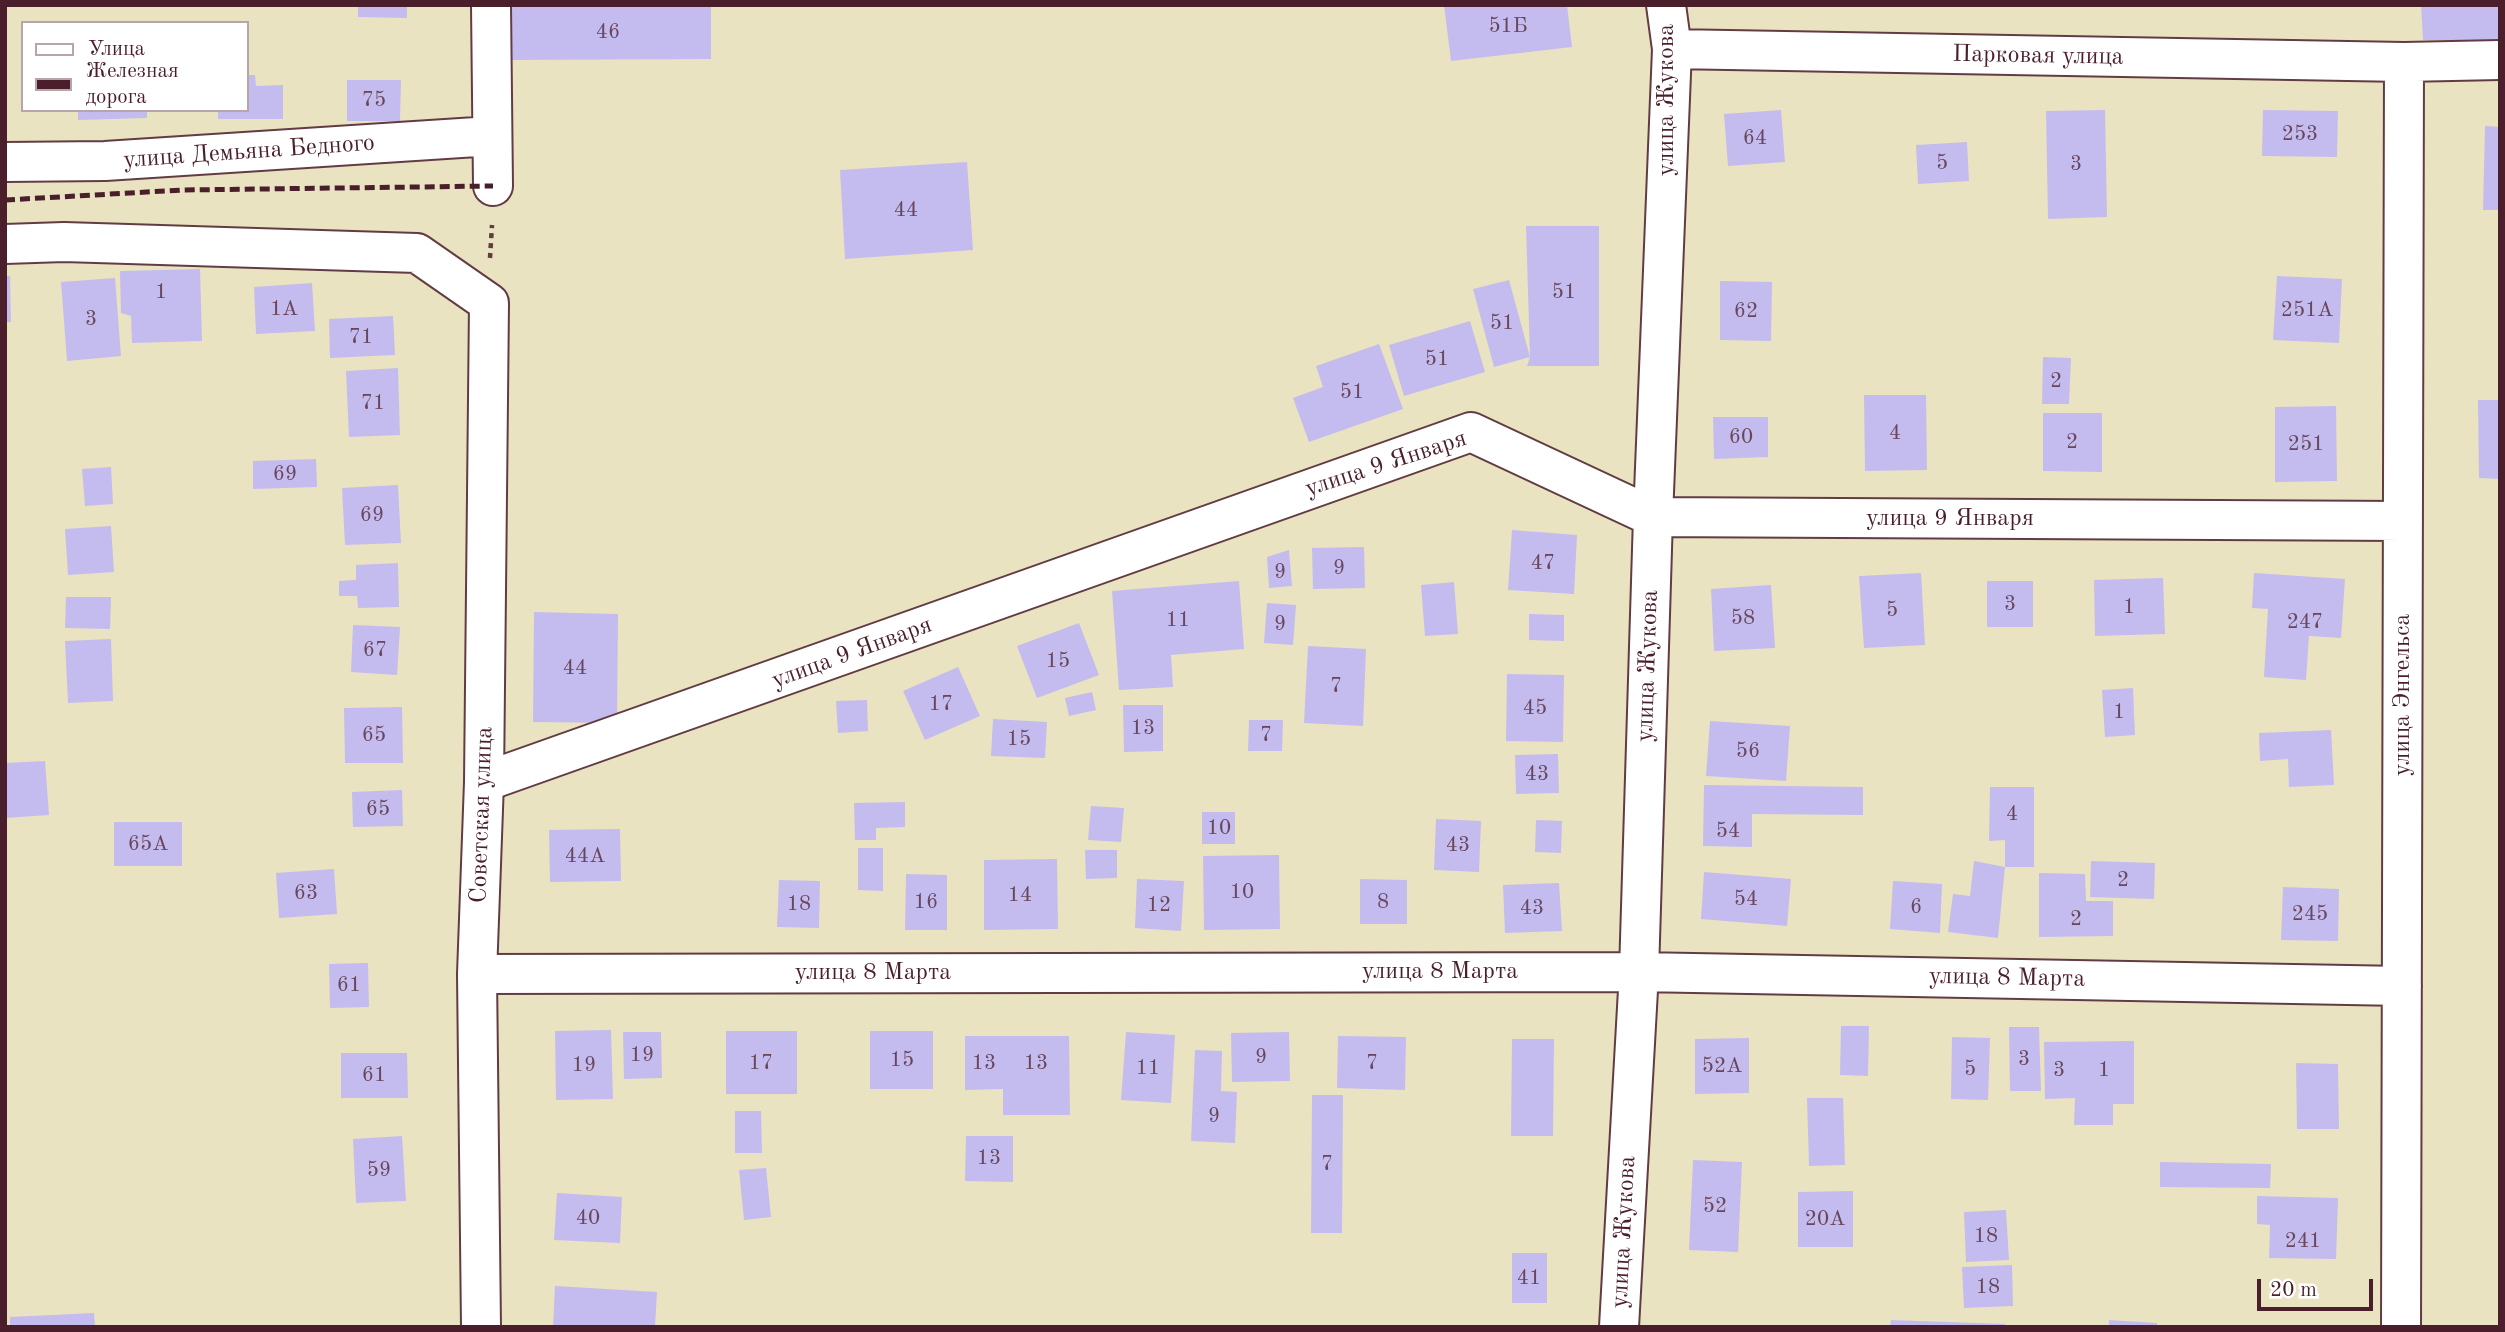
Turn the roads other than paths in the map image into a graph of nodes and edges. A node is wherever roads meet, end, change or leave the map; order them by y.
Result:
1 (491, 5) edge
2 (1666, 5) edge
3 (1672, 49) junction
4 (2500, 60) edge
5 (2404, 62) junction
6 (492, 136) junction
7 (5, 162) edge
8 (493, 186) road end
9 (5, 244) edge
10 (1653, 517) junction
11 (2403, 522) junction
12 (484, 782) junction
13 (1639, 972) junction
14 (477, 974) junction
15 (2402, 986) junction
16 (481, 1327) edge
17 (1619, 1327) edge
18 (2401, 1327) edge

1 - 6 street
2 - 3 street, улица Жукова
3 - 5 street, Парковая улица
3 - 10 street, улица Жукова
4 - 5 street, Парковая улица
5 - 11 street, улица Энгельса
6 - 7 street, улица Демьяна Бедного
6 - 8 street
9 - 12 street, Советская улица
10 - 11 street, улица 9 Января
10 - 12 street, улица 9 Января
10 - 13 street, улица Жукова
11 - 15 street, улица Энгельса
12 - 14 street, Советская улица
13 - 14 street, улица 8 Марта
13 - 15 street, улица 8 Марта
13 - 17 street, улица Жукова
14 - 16 street, Советская улица
15 - 18 street, улица Энгельса

